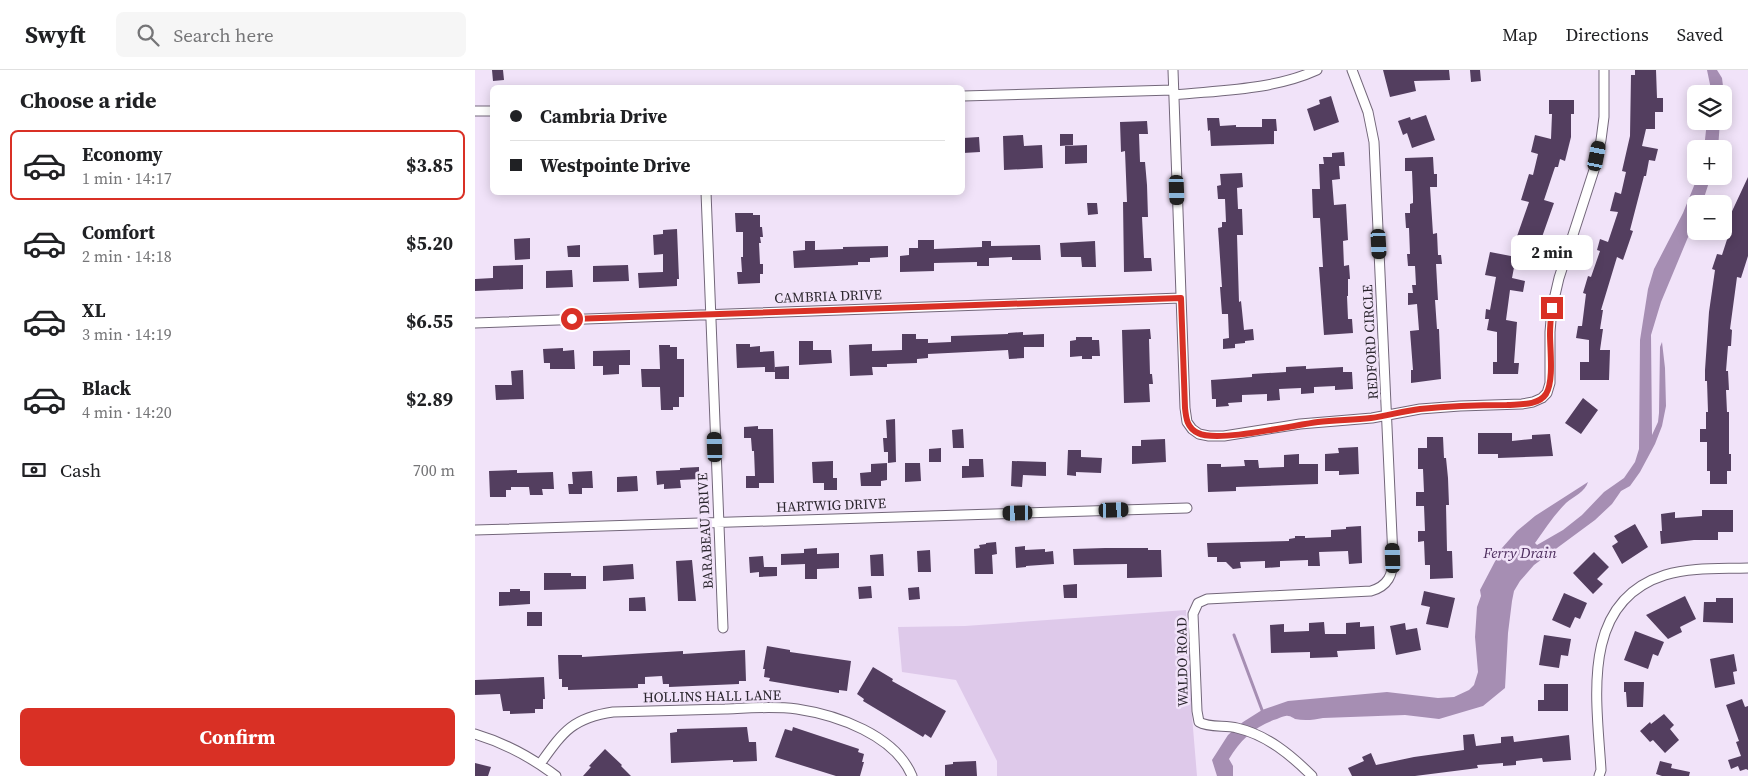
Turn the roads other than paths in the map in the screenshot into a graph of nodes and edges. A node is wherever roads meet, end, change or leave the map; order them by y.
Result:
1 (1173, 70) edge
2 (1317, 70) edge
3 (1352, 70) edge
4 (1604, 70) edge
5 (1174, 92) junction
6 (965, 96) edge
7 (475, 111) edge
8 (490, 111) edge
9 (706, 195) edge
10 (1181, 298) junction
11 (710, 313) junction
12 (475, 322) edge
13 (1387, 415) junction
14 (1187, 508) dead end
15 (718, 523) junction
16 (475, 530) edge
17 (1748, 568) edge
18 (1207, 599) joint
19 (723, 628) dead end
20 (475, 734) edge
21 (540, 764) junction
22 (556, 776) edge
23 (912, 776) edge
24 (1312, 776) edge
25 (1599, 776) edge

1 - 5 street
2 - 5 street
3 - 13 street, REDFORD CIRCLE
4 - 13 street
5 - 6 street
5 - 10 street
7 - 8 street
9 - 11 street, BARABEAU DRIVE
10 - 11 street, CAMBRIA DRIVE
10 - 13 street
11 - 12 street, CAMBRIA DRIVE
11 - 15 street, BARABEAU DRIVE
13 - 18 street, REDFORD CIRCLE
14 - 15 street, HARTWIG DRIVE
15 - 16 street, HARTWIG DRIVE
15 - 19 street, BARABEAU DRIVE
17 - 25 street
18 - 24 street, WALDO ROAD
20 - 21 street
21 - 22 street
21 - 23 street, HOLLINS HALL LANE

